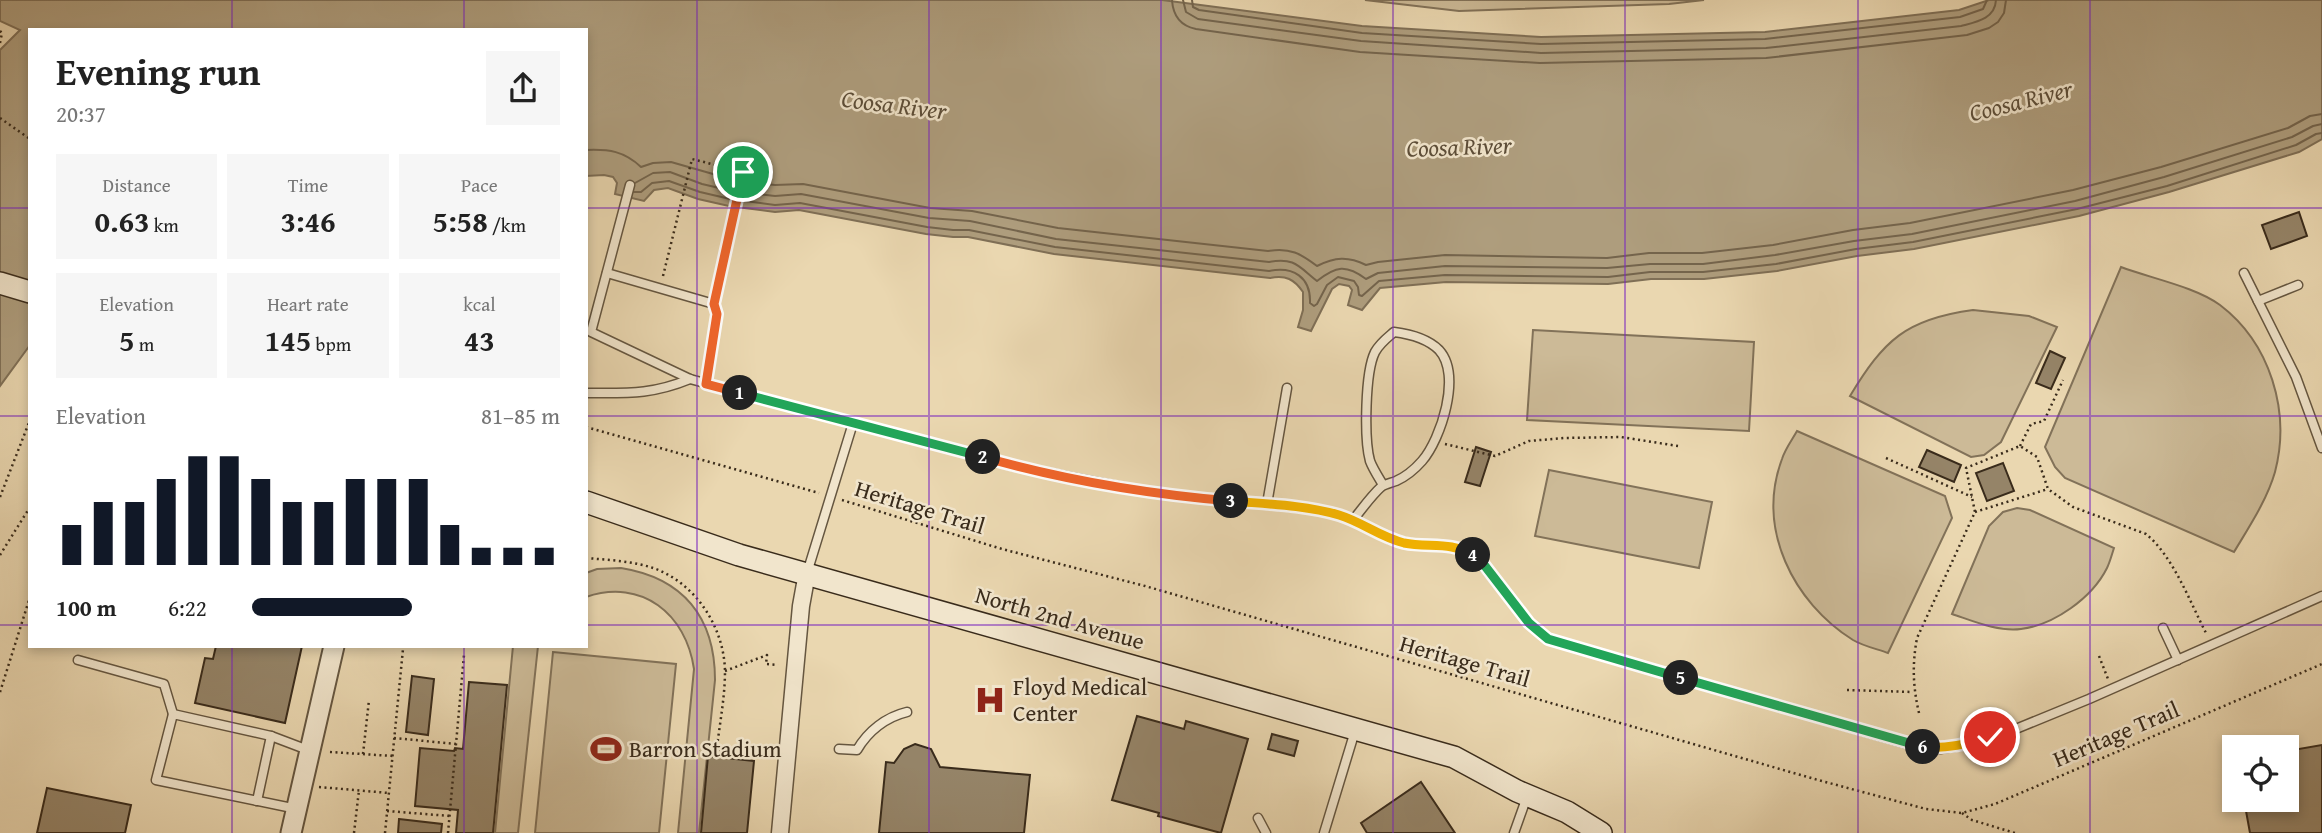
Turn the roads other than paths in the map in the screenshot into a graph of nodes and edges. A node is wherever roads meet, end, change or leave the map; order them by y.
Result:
1 (630, 185) dead end
2 (607, 273) junction
3 (2244, 273) dead end
4 (0, 283) edge
5 (2298, 285) dead end
6 (28, 291) edge
7 (2258, 301) junction
8 (690, 379) junction
9 (706, 384) junction
10 (1287, 388) dead end
11 (588, 393) edge
12 (853, 423) junction
13 (2322, 448) edge
14 (1383, 485) junction
15 (588, 503) edge
16 (1267, 504) junction
17 (1353, 520) junction
18 (807, 573) junction
19 (2322, 596) edge
20 (2163, 628) dead end
21 (334, 648) edge
22 (78, 660) dead end
23 (2178, 660) junction
24 (907, 712) dead end
25 (173, 714) junction
26 (1356, 729) junction
27 (271, 736) junction
28 (839, 749) dead end
29 (310, 751) junction
30 (1521, 798) junction
31 (257, 801) junction
32 (297, 809) junction
33 (1258, 818) dead end
34 (1588, 830) edge
35 (291, 833) edge
36 (780, 833) edge
37 (1266, 833) edge
38 (1324, 833) edge
39 (1514, 833) edge

1 - 2 lane
2 - 8 lane
2 - 9 lane
3 - 7 lane
4 - 6 main road
5 - 7 lane
7 - 13 lane
8 - 9 lane
8 - 11 lane
9 - 12 lane
10 - 16 lane
12 - 16 lane
12 - 18 lane
14 - 14 lane
14 - 17 lane
15 - 18 main road, North 2nd Avenue
16 - 17 lane
17 - 23 lane
18 - 26 main road, North 2nd Avenue
18 - 36 street
19 - 23 lane
20 - 23 lane
21 - 29 street
22 - 25 lane
24 - 28 lane
25 - 27 lane
25 - 31 lane
26 - 30 main road, North 2nd Avenue
26 - 38 lane
27 - 29 lane
27 - 31 lane
29 - 32 street
30 - 34 main road, North 2nd Avenue
30 - 39 lane
31 - 32 lane
32 - 35 street
33 - 37 lane

